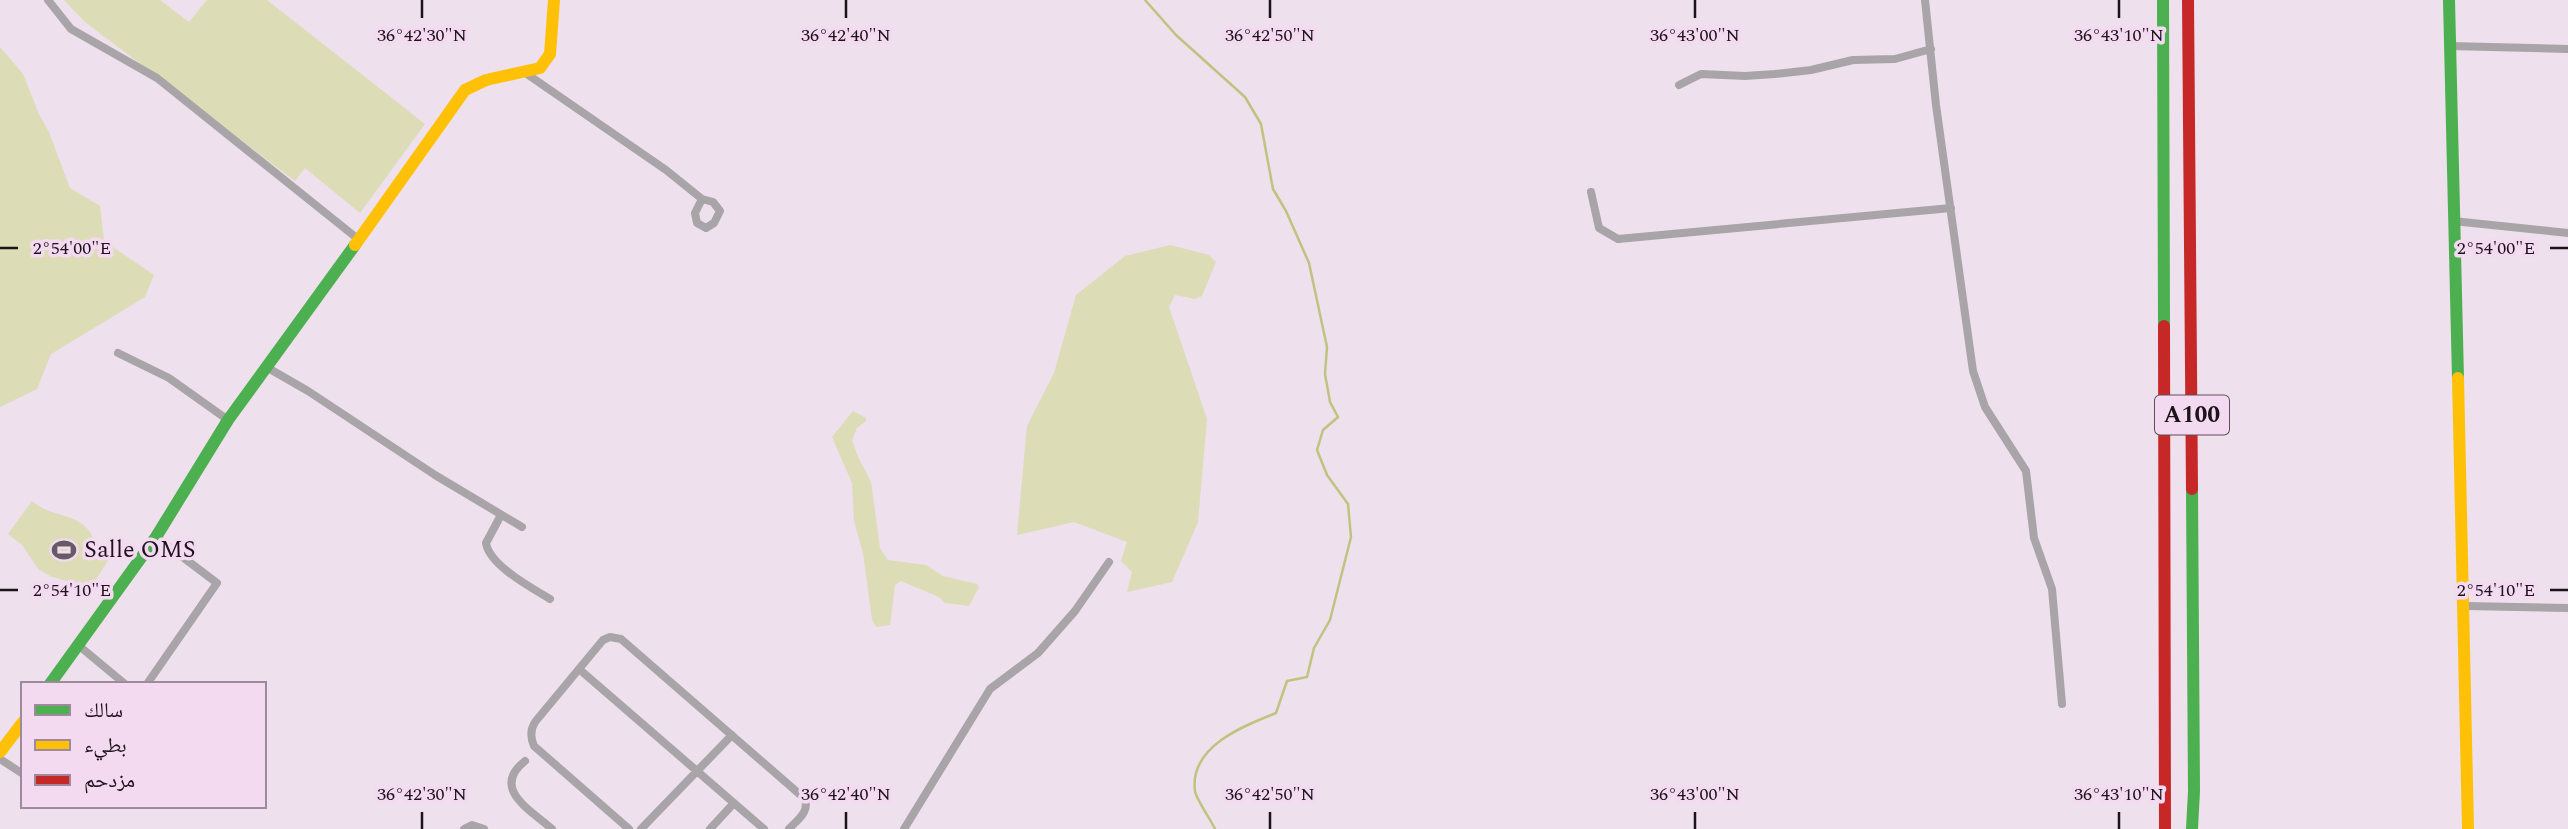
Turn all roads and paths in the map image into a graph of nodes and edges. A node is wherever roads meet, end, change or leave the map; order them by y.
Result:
1 (48, 0) edge
2 (554, 0) edge
3 (1925, 0) edge
4 (2163, 0) edge
5 (2188, 0) edge
6 (2449, 0) edge
7 (2449, 46) junction
8 (1931, 49) junction
9 (2568, 49) edge
10 (524, 72) junction
11 (1679, 85) dead end
12 (1591, 192) dead end
13 (702, 199) dead end
14 (1951, 208) junction
15 (2453, 221) junction
16 (2568, 233) edge
17 (358, 239) junction
18 (118, 354) dead end
19 (268, 368) junction
20 (228, 420) junction
21 (501, 515) junction
22 (522, 527) dead end
23 (156, 537) junction
24 (1109, 562) dead end
25 (550, 599) dead end
26 (2465, 606) junction
27 (2568, 608) edge
28 (78, 645) junction
29 (579, 669) junction
30 (51, 682) edge
31 (123, 682) edge
32 (148, 682) edge
33 (2062, 704) dead end
34 (21, 725) edge
35 (732, 735) junction
36 (0, 752) edge
37 (2165, 754) junction
38 (0, 759) edge
39 (525, 761) dead end
40 (697, 771) junction
41 (21, 773) edge
42 (734, 803) junction
43 (2193, 825) edge
44 (464, 829) edge
45 (484, 829) edge
46 (552, 829) edge
47 (629, 829) edge
48 (641, 829) edge
49 (710, 829) edge
50 (764, 829) edge
51 (789, 829) edge
52 (904, 829) edge
53 (2158, 829) edge
54 (2165, 829) edge
55 (2468, 829) edge

1 - 17 street
2 - 10 main road
3 - 8 street
4 - 37 main road, A100
5 - 43 main road, A100 / A100
6 - 7 main road
7 - 9 street
7 - 15 main road
8 - 11 street
8 - 14 street
10 - 13 street
10 - 17 main road
12 - 14 street
14 - 33 street
15 - 16 street
15 - 26 main road
17 - 19 main road
18 - 20 street
19 - 20 main road
19 - 21 street
20 - 23 main road
21 - 22 street
21 - 25 street
23 - 28 main road
23 - 32 street
24 - 52 street
26 - 27 street
26 - 55 main road
28 - 30 main road
28 - 31 street
29 - 35 street
29 - 40 street
29 - 47 street
34 - 36 main road
35 - 40 street
35 - 51 street
37 - 53 main road
37 - 54 main road, A100
38 - 41 street
39 - 46 street
40 - 42 street
40 - 48 street
42 - 49 street
42 - 50 street
44 - 45 street

